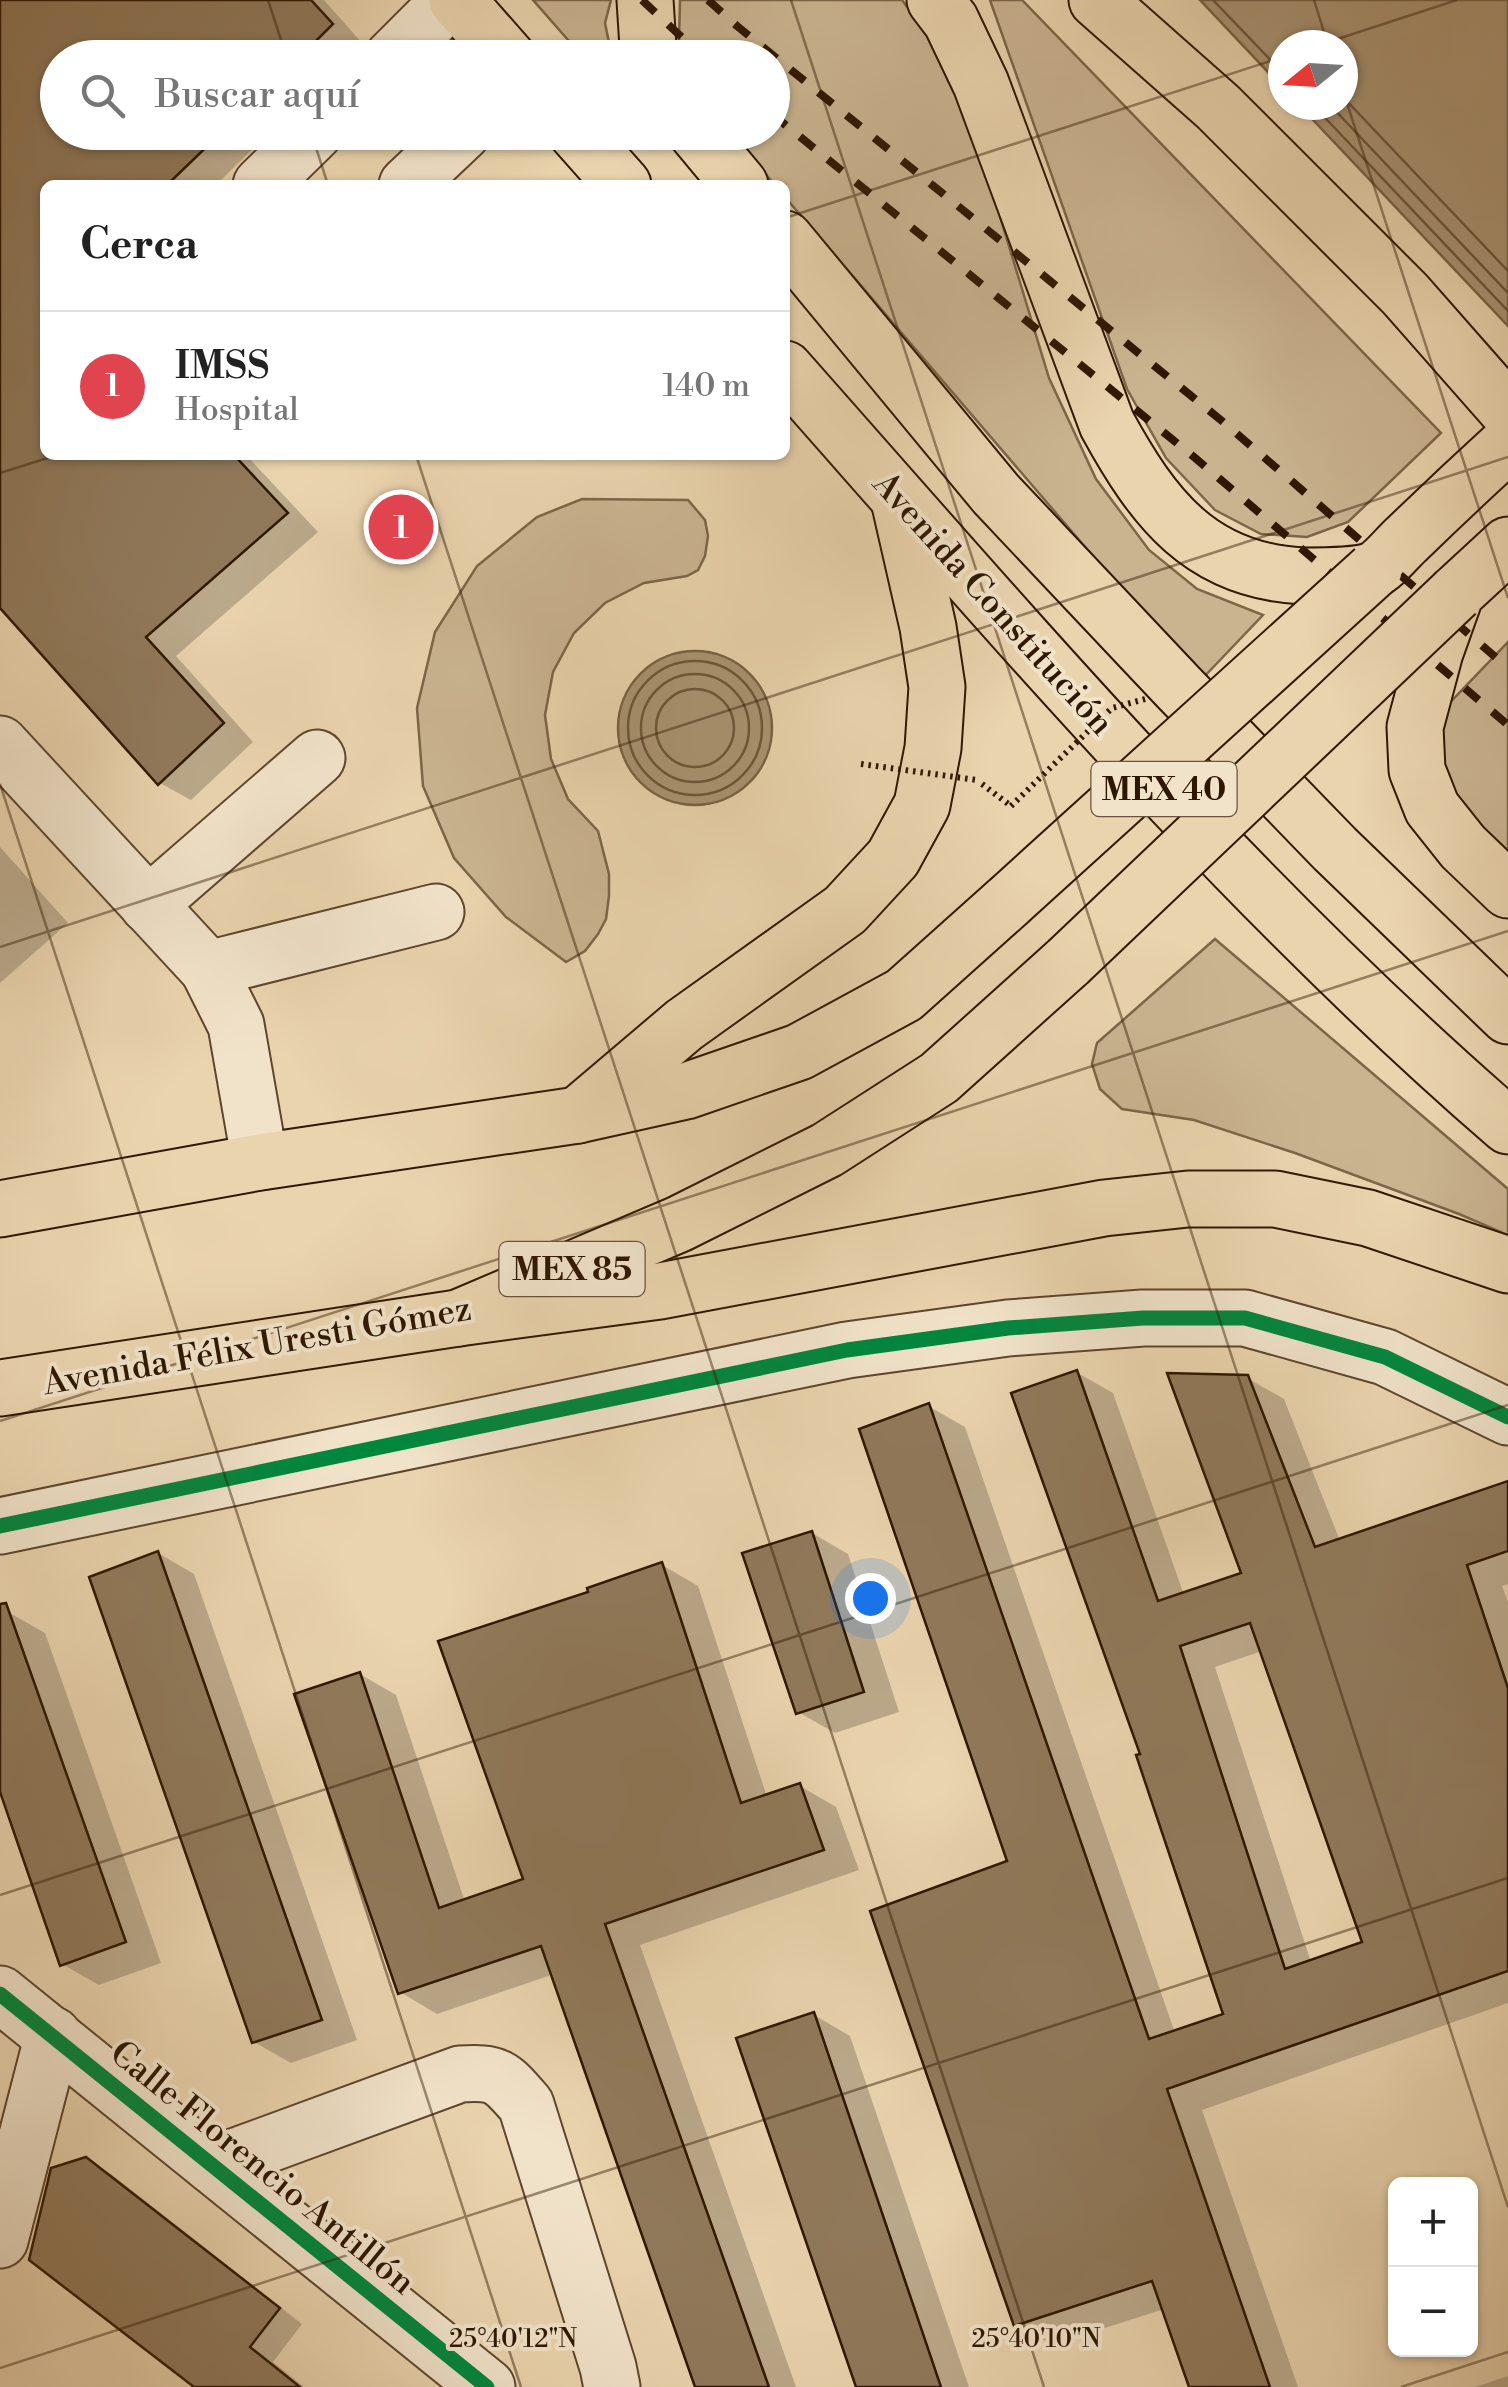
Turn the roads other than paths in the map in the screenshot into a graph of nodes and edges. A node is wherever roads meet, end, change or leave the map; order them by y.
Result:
1 (453, 0) edge
2 (645, 0) edge
3 (935, 0) edge
4 (1097, 0) edge
5 (411, 40) edge
6 (491, 40) edge
7 (648, 40) edge
8 (297, 150) edge
9 (443, 150) edge
10 (592, 150) edge
11 (711, 150) edge
12 (267, 180) edge
13 (412, 180) edge
14 (619, 180) edge
15 (736, 180) edge
16 (790, 245) edge
17 (790, 375) edge
18 (1508, 410) edge
19 (1508, 444) edge
20 (898, 497) junction
21 (1508, 545) edge
22 (1374, 570) junction
23 (1456, 593) junction
24 (0, 744) edge
25 (317, 758) dead end
26 (1508, 890) edge
27 (148, 905) junction
28 (436, 912) dead end
29 (208, 969) junction
30 (1508, 1016) edge
31 (578, 1116) junction
32 (1508, 1126) edge
33 (260, 1162) junction
34 (0, 1209) edge
35 (1508, 1265) edge
36 (458, 1318) junction
37 (0, 1388) edge
38 (1508, 1418) edge
39 (0, 1526) edge
40 (0, 1994) edge
41 (53, 2035) junction
42 (212, 2165) junction
43 (0, 2240) edge
44 (487, 2387) edge
45 (612, 2387) edge

1 - 5 street
1 - 6 main road
2 - 7 main road
3 - 22 main road
4 - 18 main road
8 - 12 street
9 - 13 street
10 - 14 main road
11 - 15 main road
16 - 30 main road
17 - 20 main road, Avenida Constitución / MEX 40
19 - 22 main road
20 - 31 main road
20 - 32 main road, Avenida Constitución / MEX 40
21 - 23 main road, Avenida Félix Uresti Gómez / MEX 85
22 - 31 main road, bridge
23 - 26 main road
23 - 36 main road, Avenida Félix Uresti Gómez / MEX 85, bridge
24 - 27 street
25 - 27 street
27 - 29 street
28 - 29 street
29 - 33 street
31 - 33 main road
33 - 34 main road
35 - 36 main road
36 - 37 main road, Avenida Félix Uresti Gómez / MEX 85
38 - 39 street
40 - 41 street, Calle Florencio Antillón
41 - 42 street, Calle Florencio Antillón
41 - 43 street
42 - 44 street, Calle Florencio Antillón
42 - 45 street

